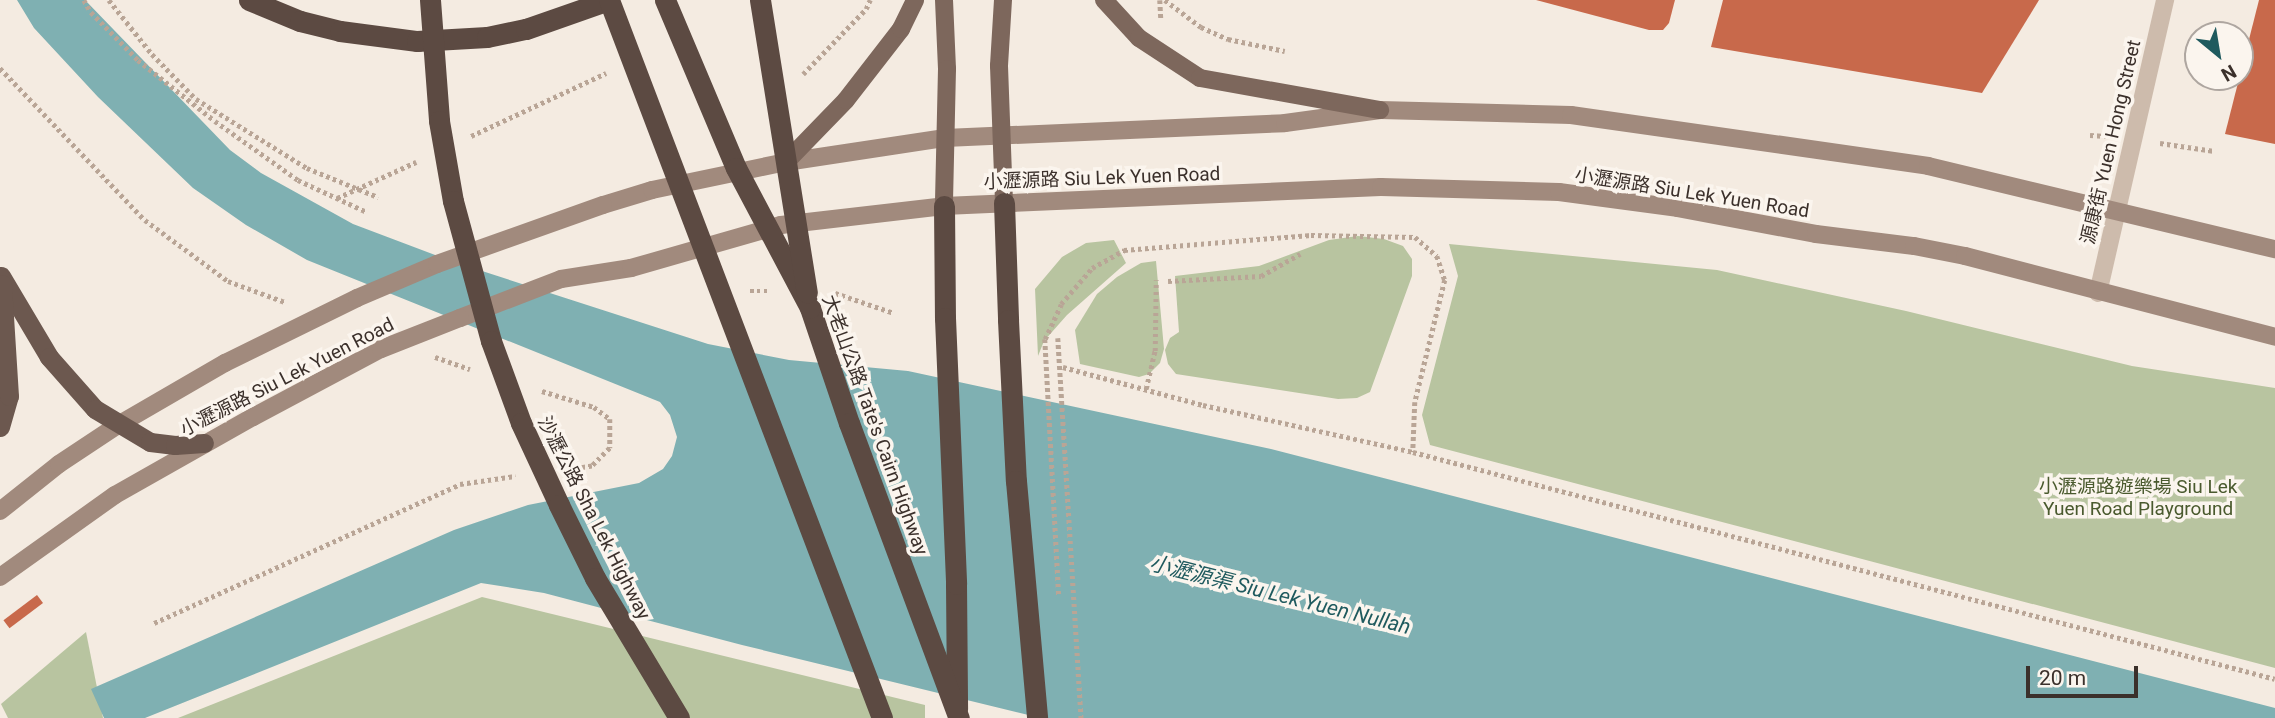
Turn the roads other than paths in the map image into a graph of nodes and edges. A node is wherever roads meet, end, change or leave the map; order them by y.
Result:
1 (249, 0) edge
2 (430, 0) edge
3 (609, 0) edge
4 (665, 0) edge
5 (760, 0) edge
6 (915, 0) edge
7 (944, 0) edge
8 (1003, 0) edge
9 (1104, 0) edge
10 (2165, 0) edge
11 (1380, 110) junction
12 (1001, 133) junction
13 (945, 138) junction
14 (786, 162) junction
15 (1004, 203) junction
16 (944, 206) junction
17 (2116, 209) junction
18 (2275, 249) edge
19 (1, 271) edge
20 (2098, 293) junction
21 (810, 308) junction
22 (2275, 337) edge
23 (118, 425) junction
24 (0, 427) edge
25 (204, 443) junction
26 (0, 511) edge
27 (0, 577) edge
28 (678, 718) edge
29 (882, 718) edge
30 (958, 718) edge
31 (1037, 718) edge

1 - 3 highway
2 - 28 highway, 沙瀝公路 Sha Lek Highway, bridge
3 - 29 highway, bridge
4 - 21 highway, 大老山公路 Tate's Cairn Highway, bridge
5 - 21 highway, bridge
6 - 14 main road
7 - 13 main road
8 - 12 main road
9 - 11 main road
10 - 17 street, 源康街 Yuen Hong Street
11 - 12 main road, 小瀝源路 Siu Lek Yuen Road
11 - 17 main road, 小瀝源路 Siu Lek Yuen Road
12 - 13 main road, 小瀝源路 Siu Lek Yuen Road
12 - 15 main road
13 - 14 main road, 小瀝源路 Siu Lek Yuen Road
13 - 16 main road
14 - 23 main road, 小瀝源路 Siu Lek Yuen Road, bridge
15 - 16 main road, 小瀝源路 Siu Lek Yuen Road
15 - 20 main road, 小瀝源路 Siu Lek Yuen Road
15 - 31 highway, bridge
16 - 25 main road, 小瀝源路 Siu Lek Yuen Road, bridge
16 - 30 highway, bridge
17 - 18 main road, 小瀝源路 Siu Lek Yuen Road
17 - 20 street, 源康街 Yuen Hong Street
19 - 23 highway
19 - 24 highway
20 - 22 main road, 小瀝源路 Siu Lek Yuen Road
21 - 30 highway, 大老山公路 Tate's Cairn Highway, bridge
23 - 25 highway
23 - 26 main road, 小瀝源路 Siu Lek Yuen Road
25 - 27 main road, 小瀝源路 Siu Lek Yuen Road

